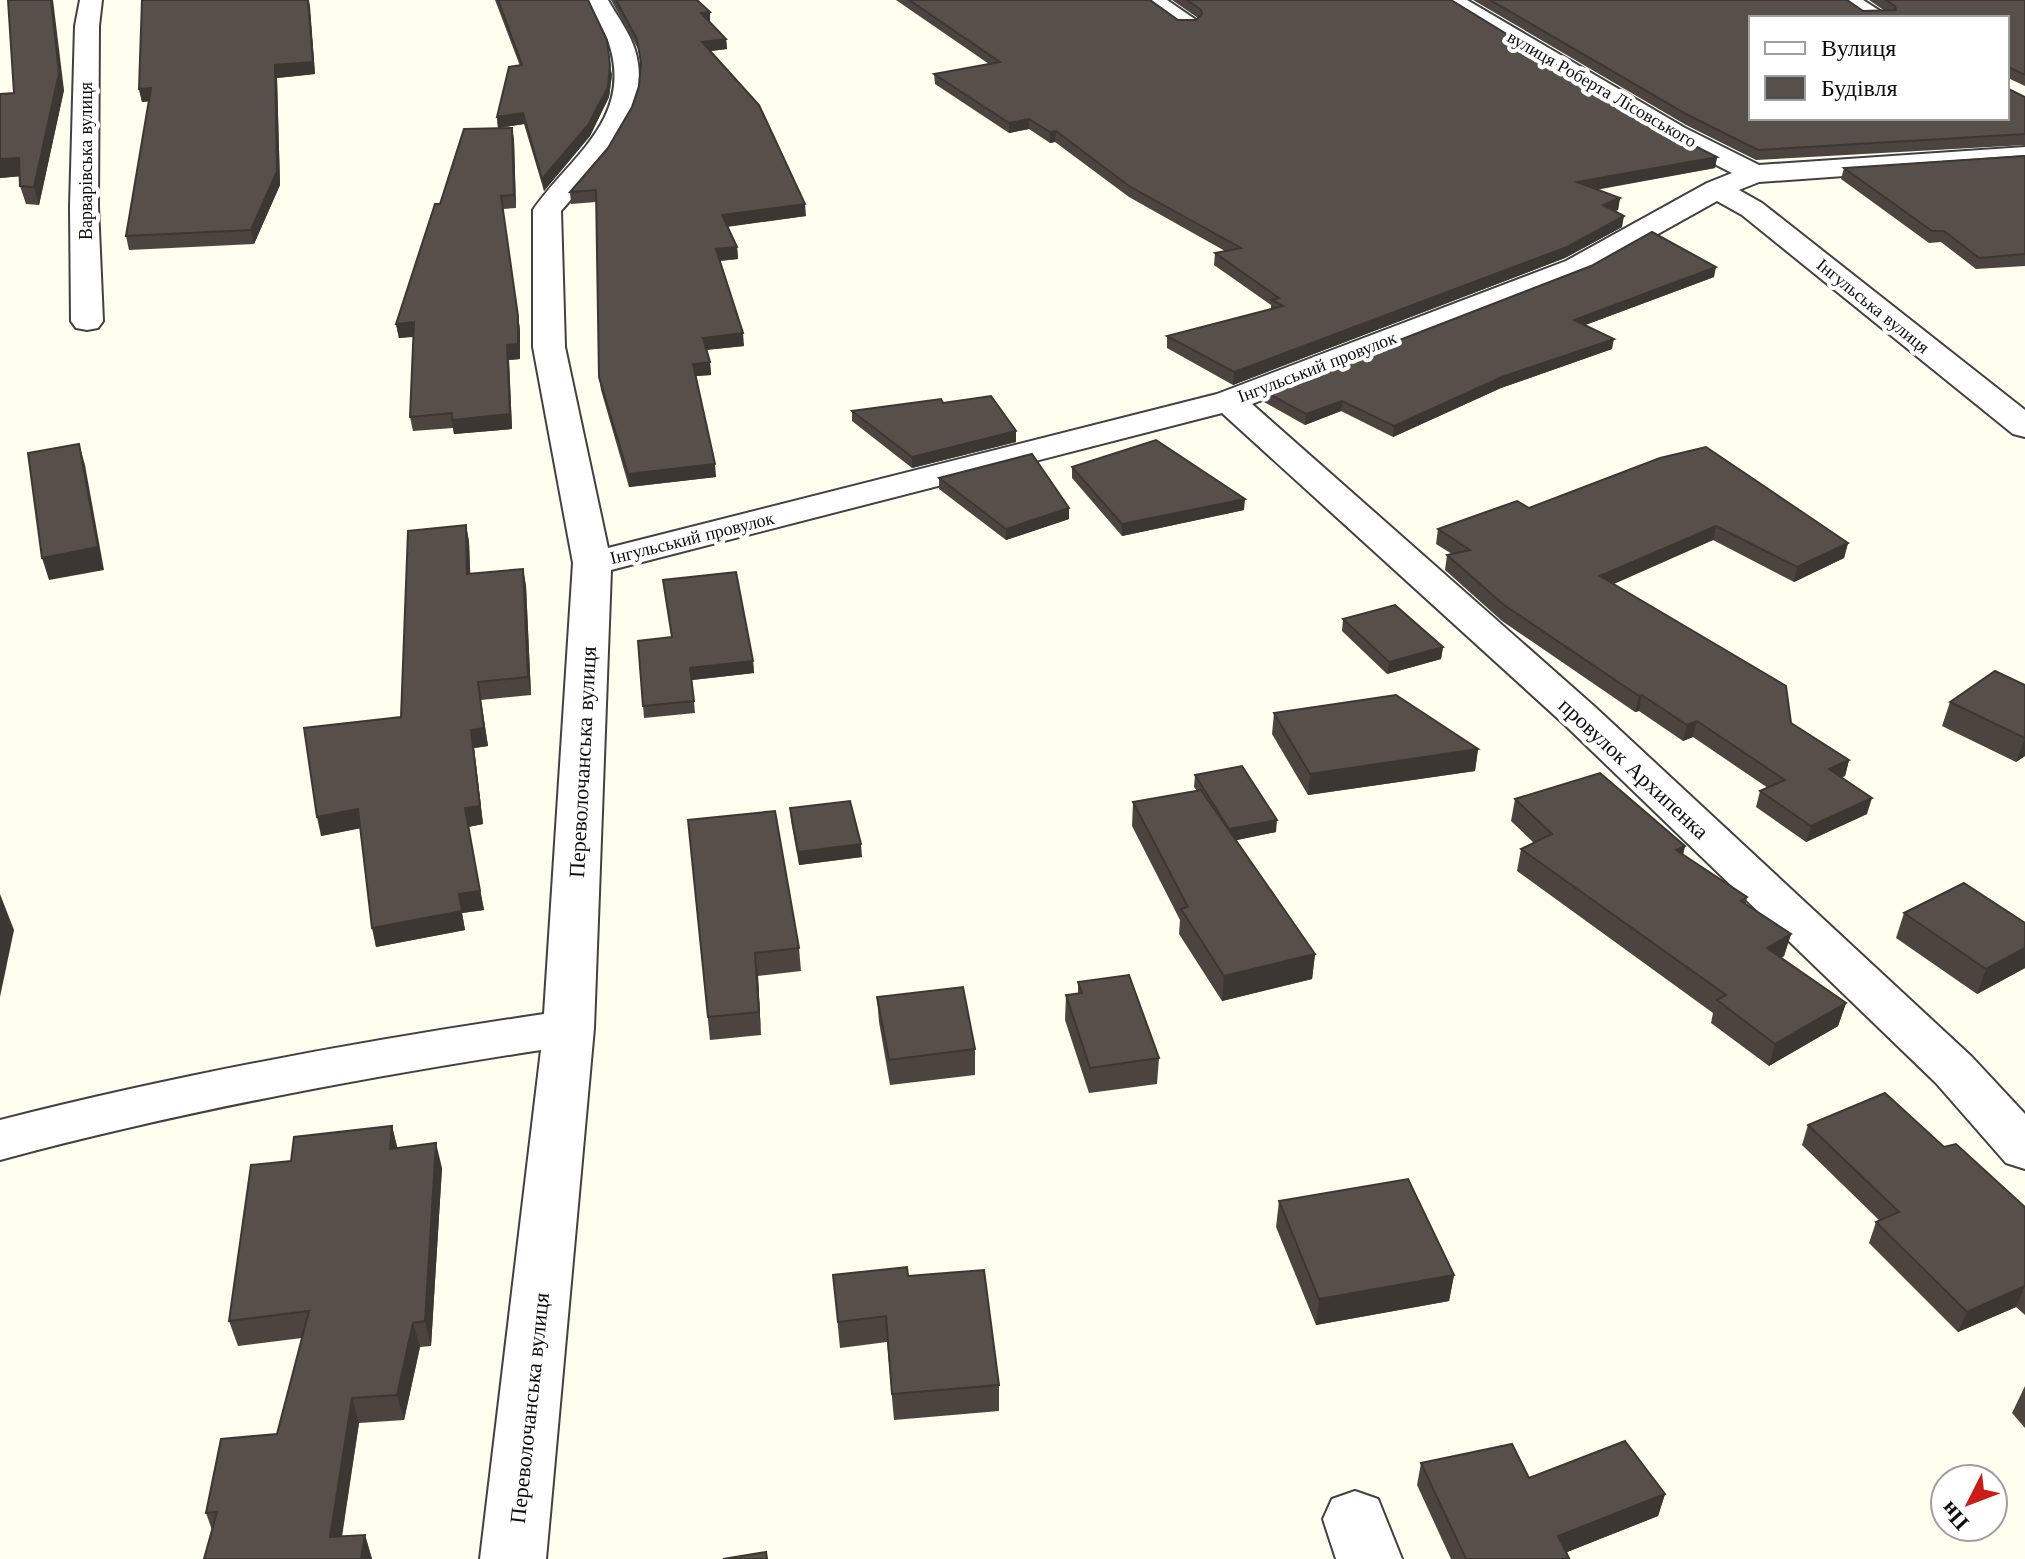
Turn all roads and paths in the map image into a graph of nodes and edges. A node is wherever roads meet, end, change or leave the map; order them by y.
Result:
1 (91, 0) edge
2 (597, 0) edge
3 (1151, 0) edge
4 (1451, 0) edge
5 (1846, 0) edge
6 (1875, 16) edge
7 (1187, 22) edge
8 (2025, 155) edge
9 (1755, 174) junction
10 (1717, 189) junction
11 (87, 321) dead end
12 (1229, 401) junction
13 (2025, 427) edge
14 (592, 563) junction
15 (569, 1028) junction
16 (0, 1140) edge
17 (2025, 1149) edge
18 (513, 1559) edge

1 - 11 street, Варварівська вулиця
2 - 14 street, Переволочанська вулиця
3 - 7 street
4 - 9 street, вулиця Роберта Лісовського
5 - 6 street
8 - 9 street, Інгульський провулок
9 - 10 street, Інгульський провулок
10 - 12 street, Інгульський провулок
10 - 13 street, Інгульська вулиця
12 - 14 street, Інгульський провулок
12 - 17 street, провулок Архипенка
14 - 15 street, Переволочанська вулиця
15 - 16 street
15 - 18 street, Переволочанська вулиця

